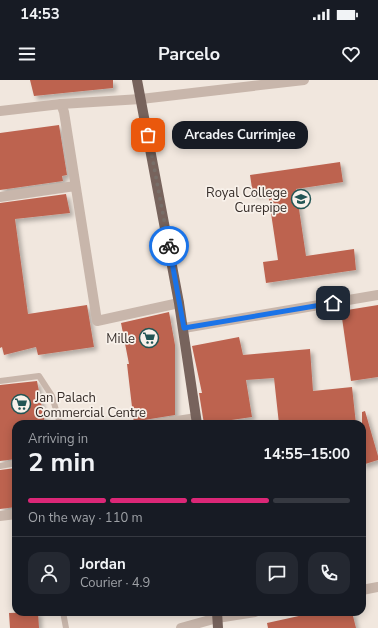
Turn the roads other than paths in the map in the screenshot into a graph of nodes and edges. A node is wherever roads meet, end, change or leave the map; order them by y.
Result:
1 (138, 80) edge
2 (298, 80) edge
3 (141, 99) junction
4 (61, 104) junction
5 (0, 111) edge
6 (75, 186) junction
7 (0, 197) edge
8 (378, 295) edge
9 (180, 304) junction
10 (184, 328) junction
11 (0, 381) edge
12 (59, 420) edge
13 (197, 420) edge
14 (12, 464) edge
15 (0, 466) edge
16 (12, 514) edge
17 (0, 516) edge
18 (378, 587) edge
19 (366, 589) edge
20 (64, 616) edge
21 (234, 616) edge
22 (218, 619) edge
23 (66, 628) edge
24 (181, 628) edge

1 - 3 main road
2 - 3 street
3 - 4 street
3 - 9 main road
4 - 5 street
4 - 6 street
6 - 7 street
6 - 9 street
8 - 10 street
9 - 10 main road
10 - 13 main road
11 - 12 lane
14 - 15 lane
16 - 17 street
18 - 19 street
20 - 23 lane
21 - 22 street
22 - 24 street

